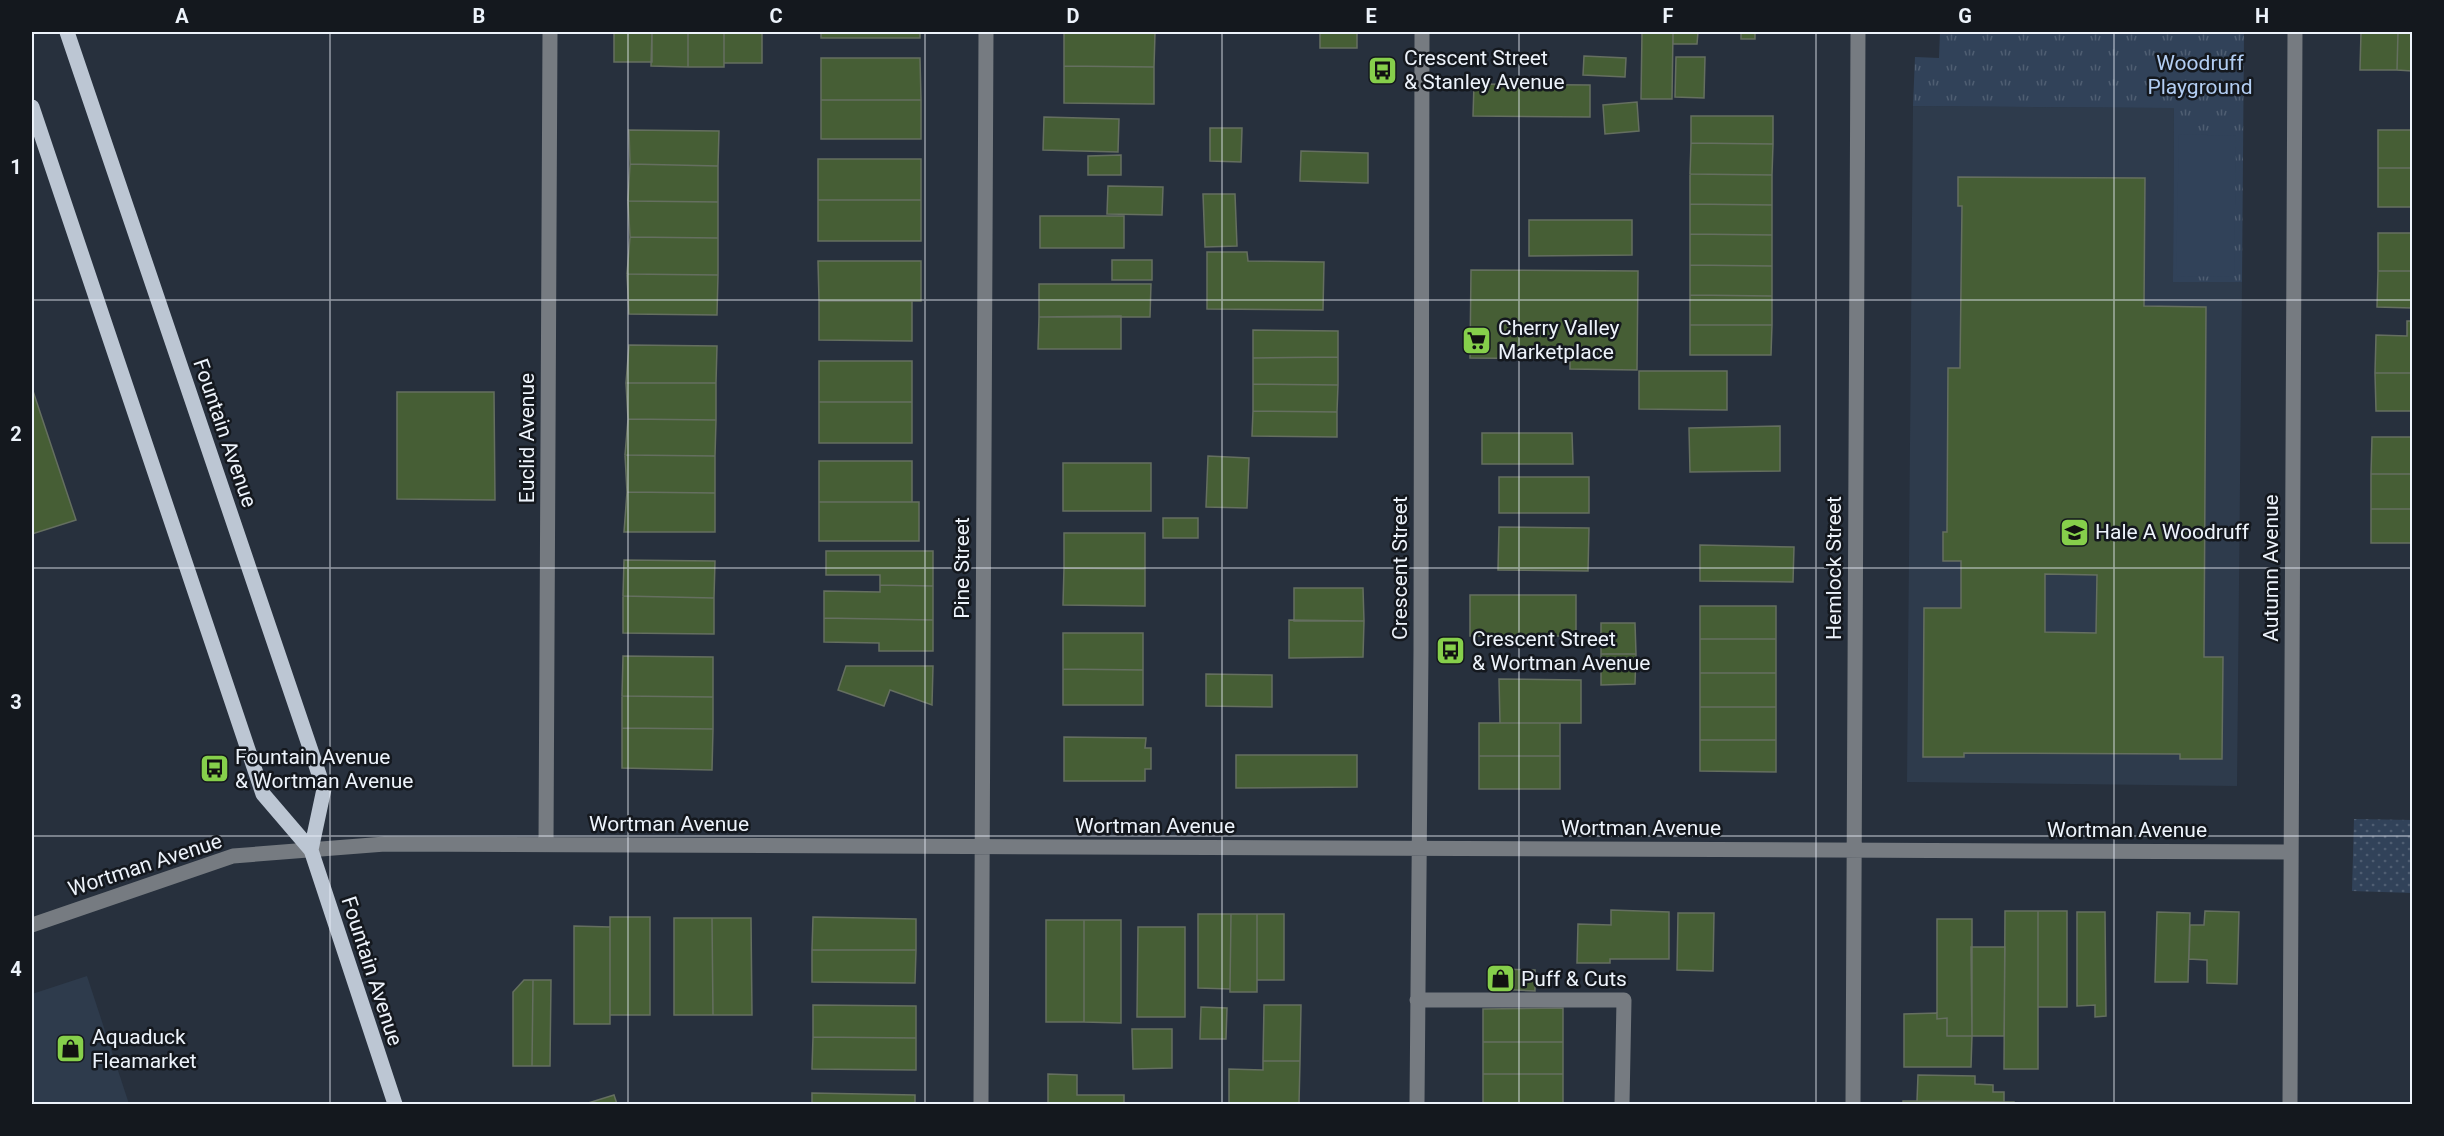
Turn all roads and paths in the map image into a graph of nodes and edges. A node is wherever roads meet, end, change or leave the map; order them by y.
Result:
1 (68, 32) edge
2 (550, 32) edge
3 (986, 32) edge
4 (1422, 32) edge
5 (1858, 32) edge
6 (2295, 32) edge
7 (32, 106) edge
8 (546, 844) junction
9 (982, 846) junction
10 (1419, 847) junction
11 (310, 850) junction
12 (1854, 850) junction
13 (2290, 852) junction
14 (32, 925) edge
15 (1417, 1000) junction
16 (395, 1104) edge
17 (981, 1104) edge
18 (1417, 1104) edge
19 (1622, 1104) edge
20 (1853, 1104) edge
21 (2290, 1104) edge

1 - 11 main road, Fountain Avenue
2 - 8 street, Euclid Avenue
3 - 9 street, Pine Street
4 - 10 street, Crescent Street
5 - 12 street, Hemlock Street
6 - 13 street, Autumn Avenue
7 - 11 main road, Fountain Avenue
8 - 9 street, Wortman Avenue
8 - 11 street, Wortman Avenue
9 - 10 street, Wortman Avenue
9 - 17 street, Pine Street
10 - 12 street, Wortman Avenue
10 - 15 street, Crescent Street
11 - 14 street, Wortman Avenue
11 - 16 main road, Fountain Avenue
12 - 13 street, Wortman Avenue
12 - 20 street, Hemlock Street
13 - 21 street, Autumn Avenue
15 - 18 street, Crescent Street
15 - 19 street

